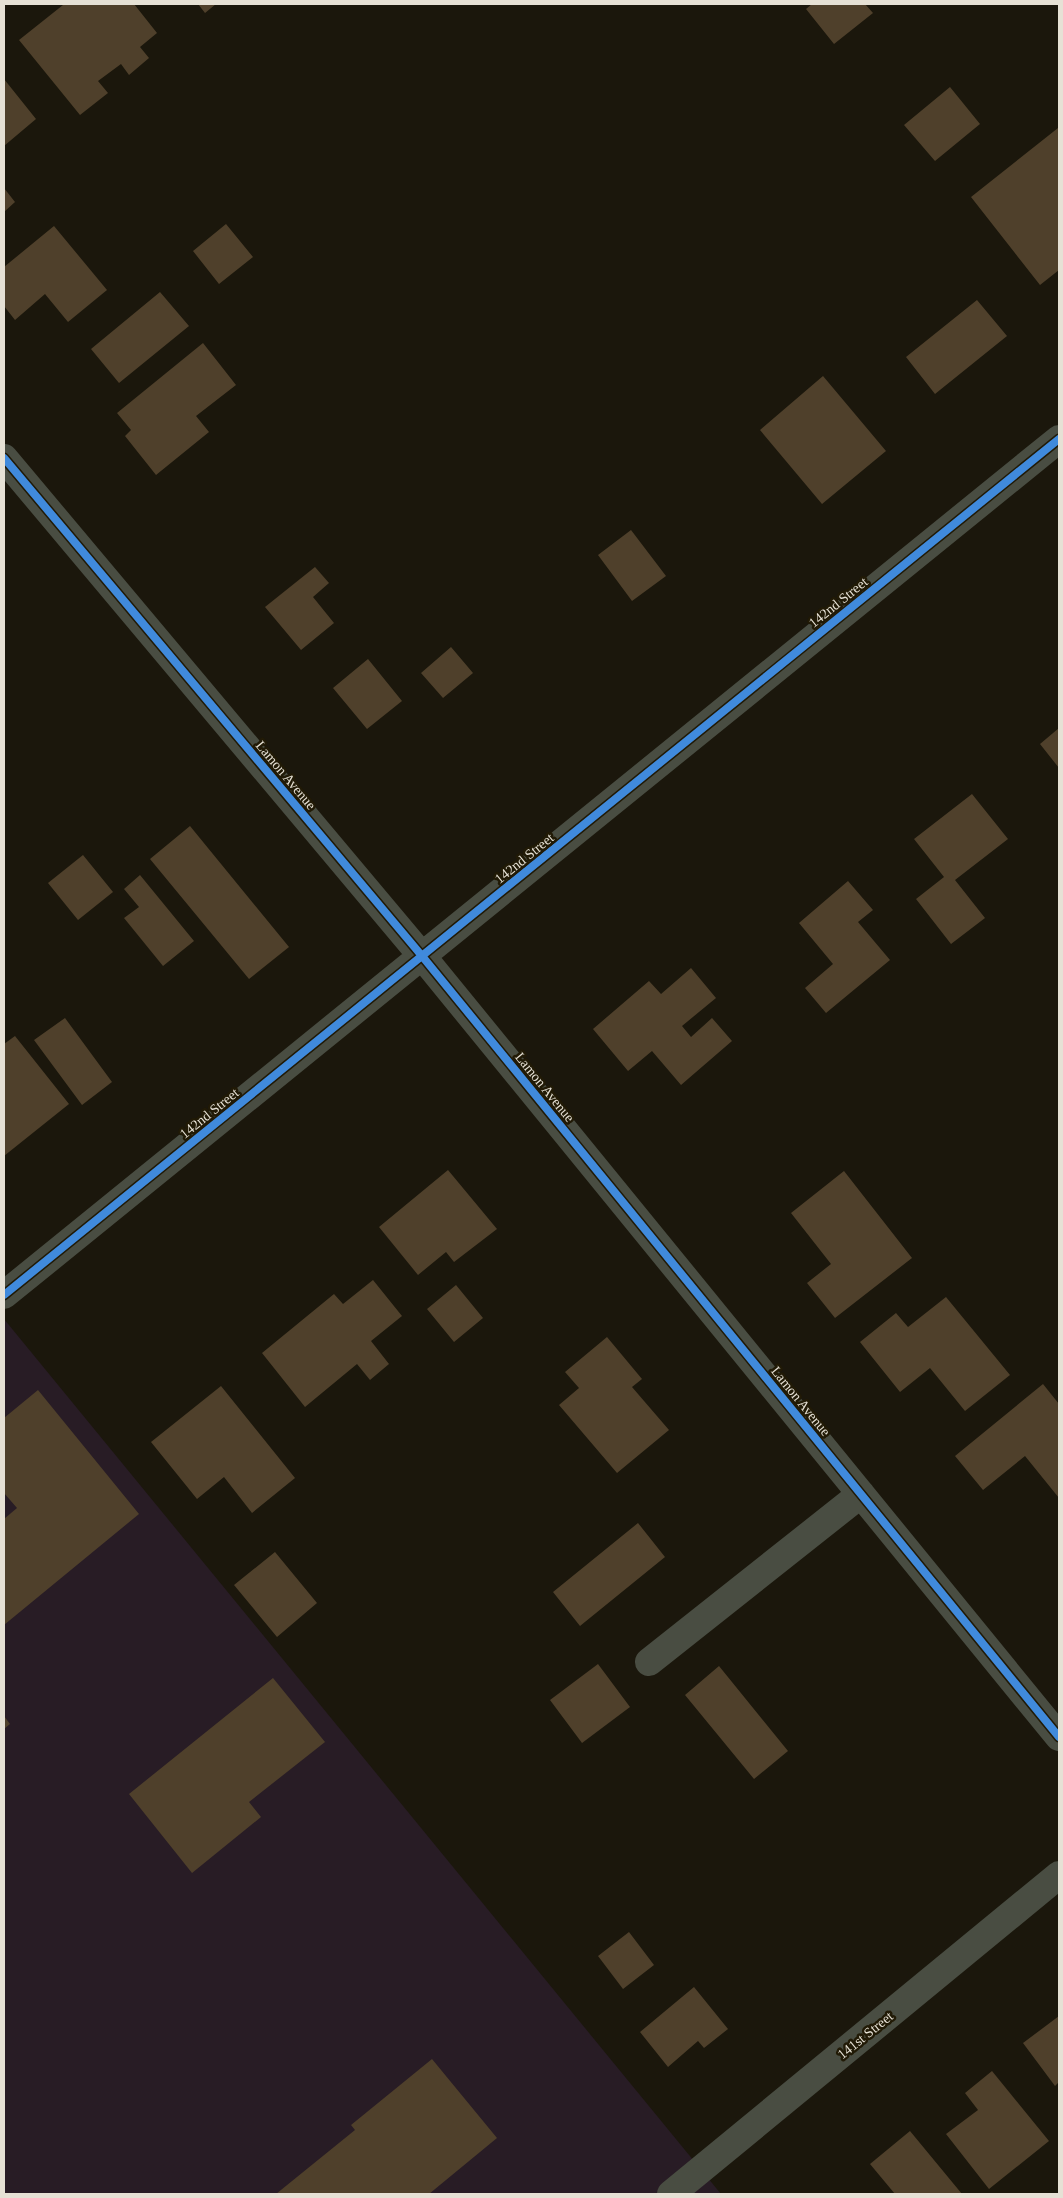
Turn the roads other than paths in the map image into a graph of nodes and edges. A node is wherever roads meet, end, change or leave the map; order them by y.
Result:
1 (1059, 439) edge
2 (4, 458) edge
3 (422, 956) junction
4 (4, 1295) edge
5 (861, 1494) junction
6 (649, 1662) dead end
7 (1059, 1737) edge
8 (1059, 1875) edge
9 (671, 2194) edge

1 - 3 street, 142nd Street
2 - 3 street, Lamon Avenue
3 - 4 street, 142nd Street
3 - 5 street, Lamon Avenue
5 - 6 street
5 - 7 street, Lamon Avenue
8 - 9 street, 141st Street

